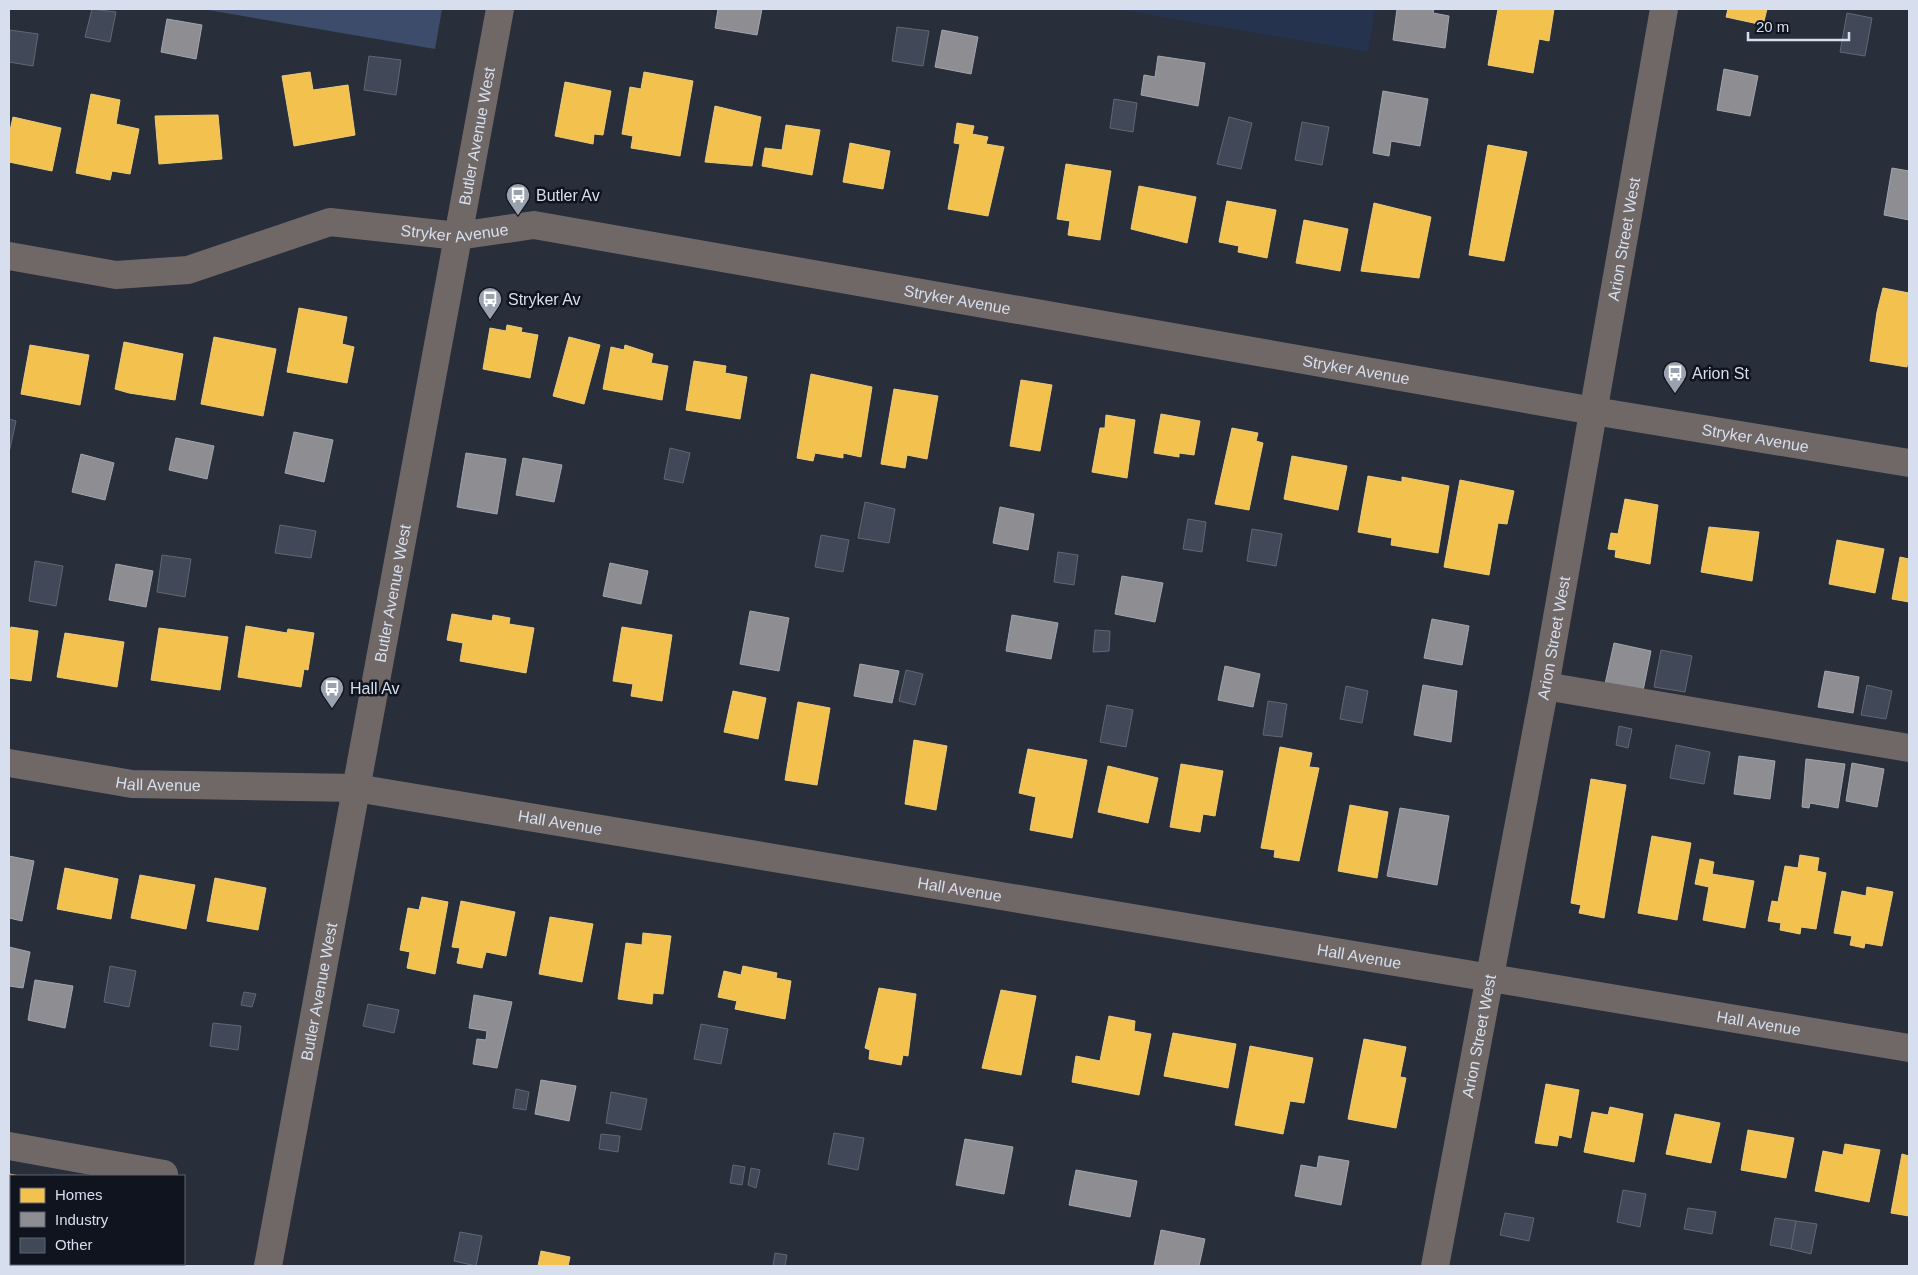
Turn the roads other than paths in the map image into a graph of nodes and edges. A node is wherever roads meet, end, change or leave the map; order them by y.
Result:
1 (500, 9) edge
2 (1664, 9) edge
3 (458, 236) junction
4 (9, 256) edge
5 (1594, 411) junction
6 (1909, 462) edge
7 (1545, 686) junction
8 (1909, 748) edge
9 (9, 763) edge
10 (356, 788) junction
11 (1489, 978) junction
12 (1909, 1048) edge
13 (9, 1146) edge
14 (164, 1175) edge
15 (268, 1266) edge
16 (1435, 1266) edge

1 - 3 street, Butler Avenue West
2 - 5 street, Arion Street West
3 - 4 street, Stryker Avenue
3 - 5 street, Stryker Avenue
3 - 10 street, Butler Avenue West
5 - 6 street, Stryker Avenue
5 - 7 street, Arion Street West
7 - 8 street
7 - 11 street, Arion Street West
9 - 10 street, Hall Avenue
10 - 11 street, Hall Avenue
10 - 15 street, Butler Avenue West
11 - 12 street, Hall Avenue
11 - 16 street, Arion Street West
13 - 14 street

